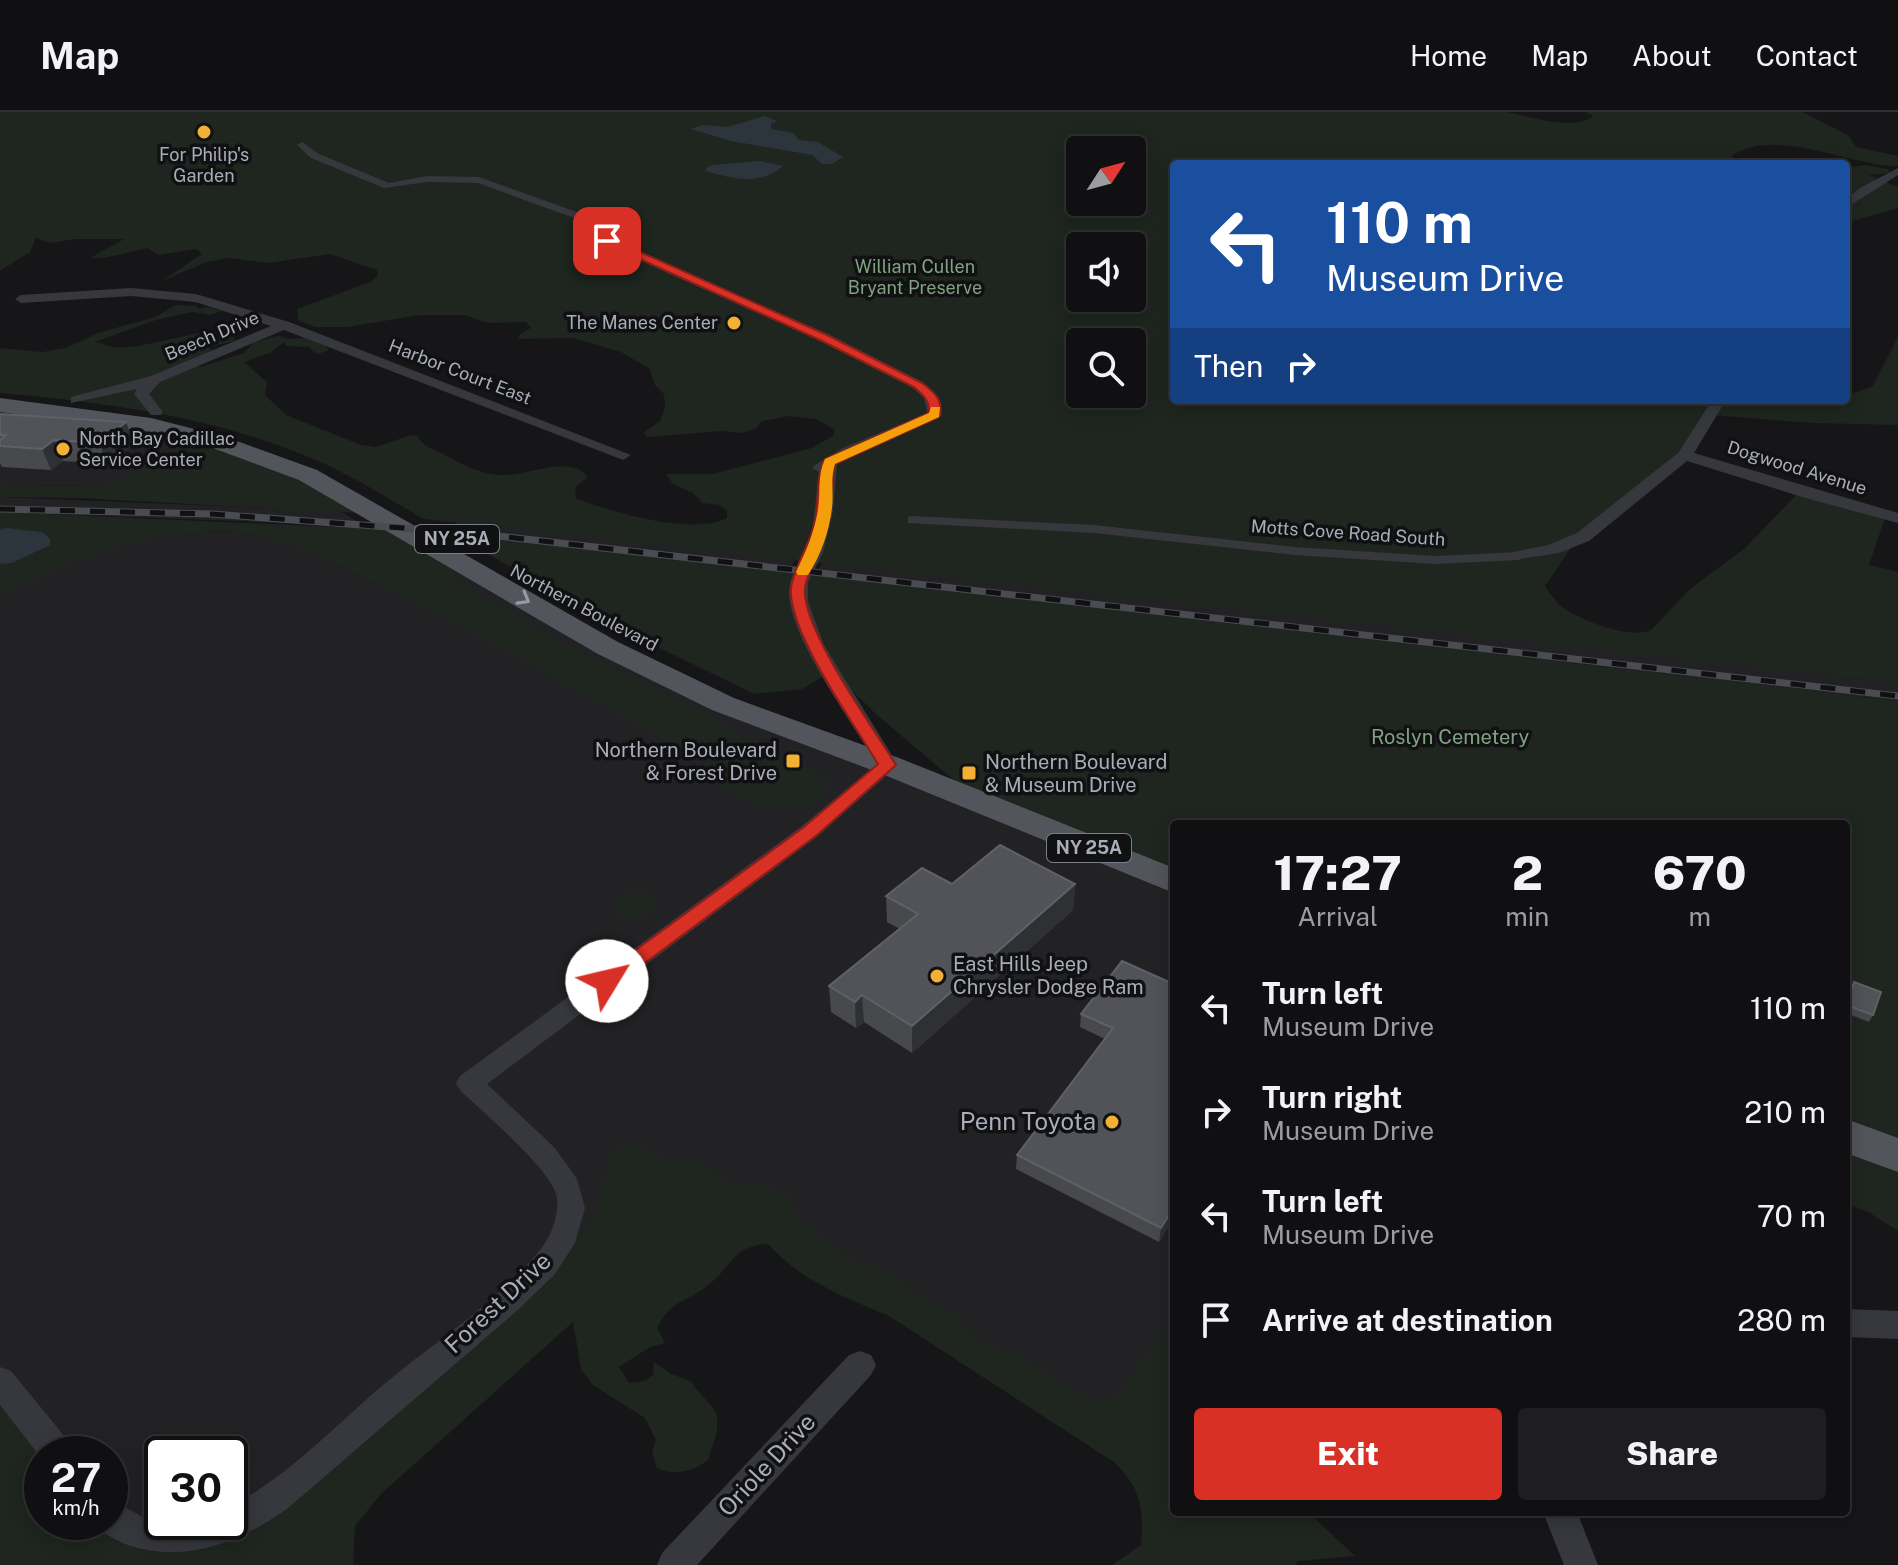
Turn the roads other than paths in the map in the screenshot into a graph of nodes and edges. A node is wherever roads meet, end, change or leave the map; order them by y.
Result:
1 (302, 145) dead end
2 (1898, 171) edge
3 (1880, 181) junction
4 (1898, 186) edge
5 (1850, 202) edge
6 (21, 299) dead end
7 (284, 325) junction
8 (154, 380) junction
9 (0, 393) edge
10 (76, 400) junction
11 (1717, 404) edge
12 (0, 405) edge
13 (156, 412) junction
14 (623, 455) dead end
15 (1685, 455) junction
16 (1898, 518) edge
17 (912, 520) dead end
18 (1519, 556) joint
19 (888, 765) junction
20 (1170, 879) edge
21 (1850, 1137) edge
22 (1898, 1155) edge
23 (1850, 1323) edge
24 (1898, 1325) edge
25 (860, 1365) dead end
26 (0, 1381) edge
27 (44, 1436) edge
28 (1562, 1516) edge
29 (128, 1528) edge
30 (674, 1565) edge
31 (1581, 1565) edge

1 - 19 street
2 - 3 street
3 - 4 street
3 - 5 street
6 - 7 street, Harbor Court East
7 - 8 street, Beech Drive
7 - 14 street, Harbor Court East
8 - 10 street, Beech Drive
8 - 13 street, Beech Drive
9 - 10 main road, Northern Boulevard / NY 25A
10 - 13 main road, Northern Boulevard / NY 25A
11 - 15 street, Motts Cove Road South
12 -> 19 main road, Northern Boulevard / NY 25A
13 - 19 main road, Northern Boulevard / NY 25A
15 - 16 street, Dogwood Avenue
15 - 18 street, Motts Cove Road South
17 - 18 street, Motts Cove Road South
19 - 20 main road, Northern Boulevard / NY 25A
19 - 29 street, Forest Drive
21 - 22 main road
23 - 24 street
25 - 30 street, Oriole Drive
26 - 27 street
28 - 31 street

